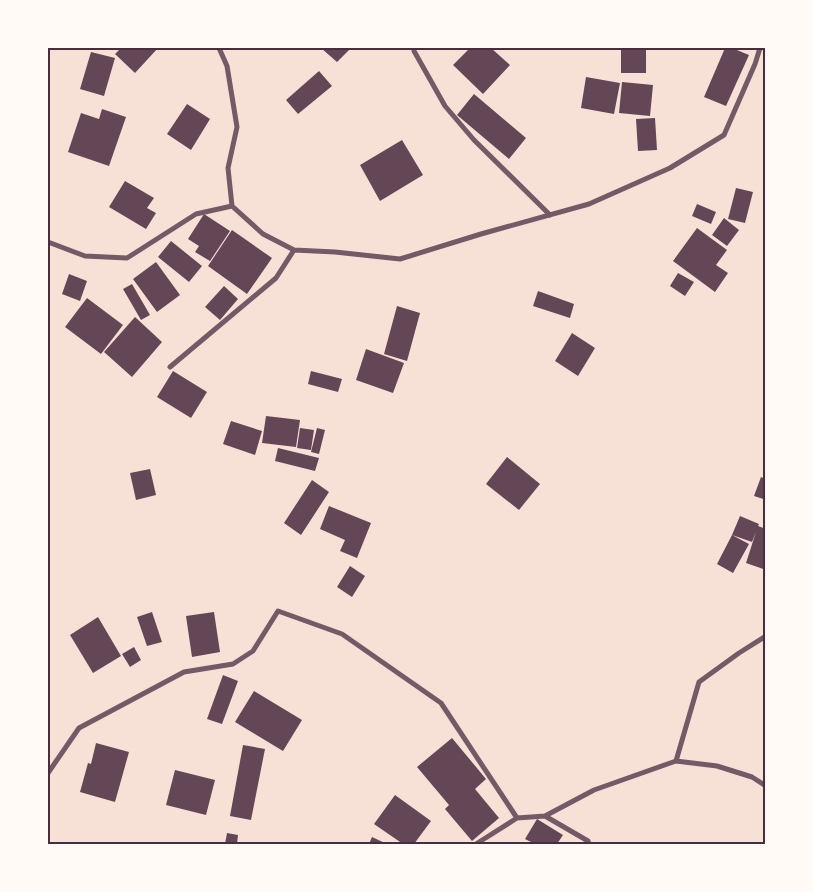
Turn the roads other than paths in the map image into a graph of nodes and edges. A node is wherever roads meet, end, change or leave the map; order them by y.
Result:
1 (219, 48) edge
2 (760, 48) edge
3 (414, 51) dead end
4 (232, 206) junction
5 (550, 215) junction
6 (48, 242) edge
7 (294, 250) junction
8 (170, 367) dead end
9 (766, 636) edge
10 (676, 761) junction
11 (48, 773) edge
12 (766, 786) edge
13 (545, 816) junction
14 (517, 818) junction
15 (476, 844) edge
16 (589, 844) edge

1 - 4 street
2 - 5 street
3 - 5 street
4 - 6 street
4 - 7 street
5 - 7 street
7 - 8 street
9 - 10 street
10 - 12 street
10 - 13 street
11 - 14 street
13 - 14 street
13 - 16 street
14 - 15 street

